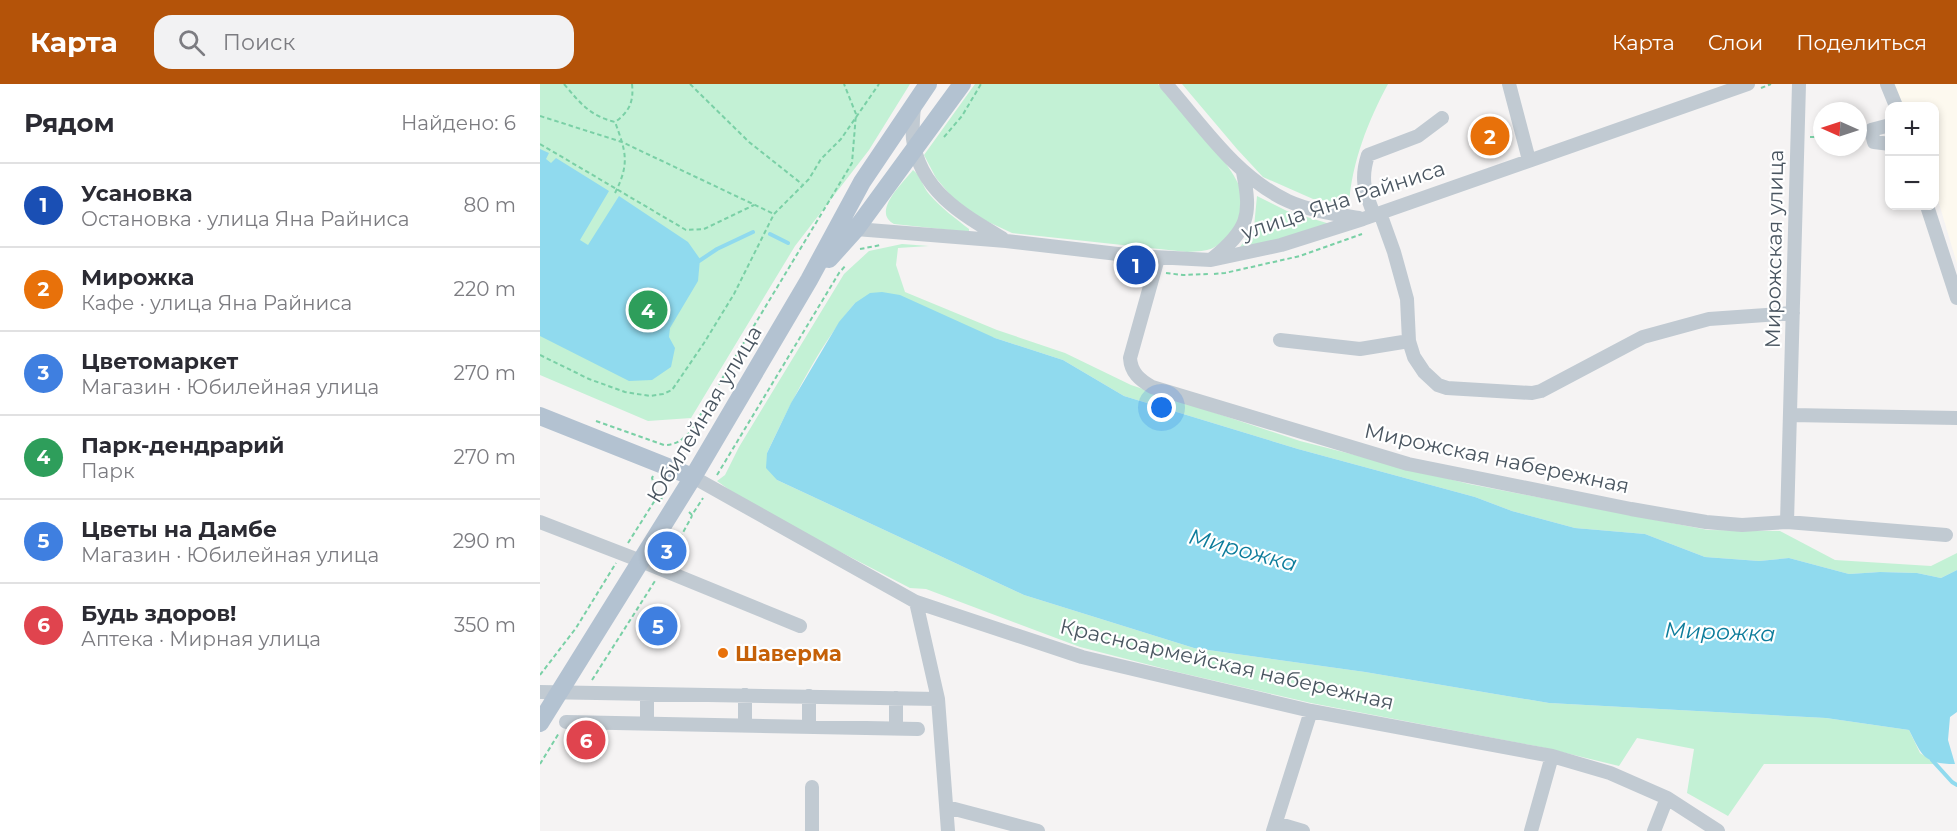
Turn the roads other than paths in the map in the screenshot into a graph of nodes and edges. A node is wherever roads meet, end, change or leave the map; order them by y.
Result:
1 (928, 84) edge
2 (962, 84) edge
3 (1166, 84) edge
4 (1509, 84) edge
5 (1748, 84) edge
6 (1799, 84) edge
7 (1887, 84) edge
8 (1894, 102) edge
9 (914, 107) junction
10 (1442, 118) dead end
11 (1885, 126) edge
12 (1885, 143) edge
13 (915, 150) junction
14 (1529, 160) junction
15 (1243, 172) junction
16 (1928, 210) edge
17 (1372, 215) junction
18 (864, 229) junction
19 (1006, 241) junction
20 (1158, 258) junction
21 (1211, 260) junction
22 (809, 280) junction
23 (1957, 298) edge
24 (1793, 313) junction
25 (1280, 340) dead end
26 (1408, 341) junction
27 (1791, 415) junction
28 (540, 416) edge
29 (1957, 418) edge
30 (693, 477) junction
31 (540, 522) edge
32 (1788, 522) junction
33 (1946, 535) dead end
34 (641, 561) junction
35 (916, 602) junction
36 (800, 626) dead end
37 (540, 692) edge
38 (559, 692) junction
39 (647, 694) junction
40 (745, 695) junction
41 (809, 696) junction
42 (896, 698) junction
43 (938, 699) junction
44 (1311, 711) junction
45 (566, 722) road end
46 (540, 723) edge
47 (647, 724) junction
48 (745, 726) junction
49 (809, 727) junction
50 (896, 728) junction
51 (918, 729) dead end
52 (1552, 756) junction
53 (812, 787) dead end
54 (1668, 798) junction
55 (947, 807) junction
56 (1275, 827) edge
57 (812, 831) edge
58 (948, 831) edge
59 (1038, 831) edge
60 (1303, 831) edge
61 (1531, 831) edge
62 (1654, 831) edge
63 (1718, 831) edge

1 - 9 main road, Юбилейная улица
2 - 13 main road, Юбилейная улица
3 - 15 street
4 - 14 street
5 - 14 street, улица Яна Райниса
6 - 24 street, Мирожская улица
7 - 8 street
9 - 13 street, улица Яна Райниса
9 - 22 main road, Юбилейная улица
10 - 17 street
11 - 12 street
13 - 18 main road, Юбилейная улица
13 - 19 street, улица Яна Райниса
14 - 17 street, улица Яна Райниса
15 - 17 street
15 - 21 street
16 - 23 street
17 - 21 street, улица Яна Райниса
17 - 26 street
18 - 19 street, улица Яна Райниса
18 - 22 main road, Юбилейная улица
19 - 20 street, улица Яна Райниса
20 - 21 street, улица Яна Райниса
20 - 32 street, Мирожская набережная
22 - 30 main road, Юбилейная улица
24 - 26 street
24 - 27 street, Мирожская улица
25 - 26 street
27 - 29 street
27 - 32 street, Мирожская улица
28 - 30 main road, Красноармейская набережная
30 - 34 main road, Юбилейная улица
30 - 35 street, Красноармейская набережная
31 - 34 street
32 - 33 street, Мирожская набережная
34 - 36 street
34 - 38 main road, Юбилейная улица
35 - 43 street
35 - 44 street, Красноармейская набережная
37 - 38 street
38 - 39 street
38 - 46 main road, Юбилейная улица
39 - 40 street
39 - 47 street
40 - 41 street
40 - 48 street
41 - 42 street
41 - 49 street
42 - 43 street
42 - 50 street
43 - 55 street
44 - 52 street, Красноармейская набережная
44 - 56 street
45 - 47 street
47 - 48 street
48 - 49 street
49 - 50 street
50 - 51 street
52 - 54 street, Красноармейская набережная
52 - 61 street
53 - 57 street
54 - 62 street
54 - 63 street, Красноармейская набережная
55 - 58 street
55 - 59 street
56 - 60 street

